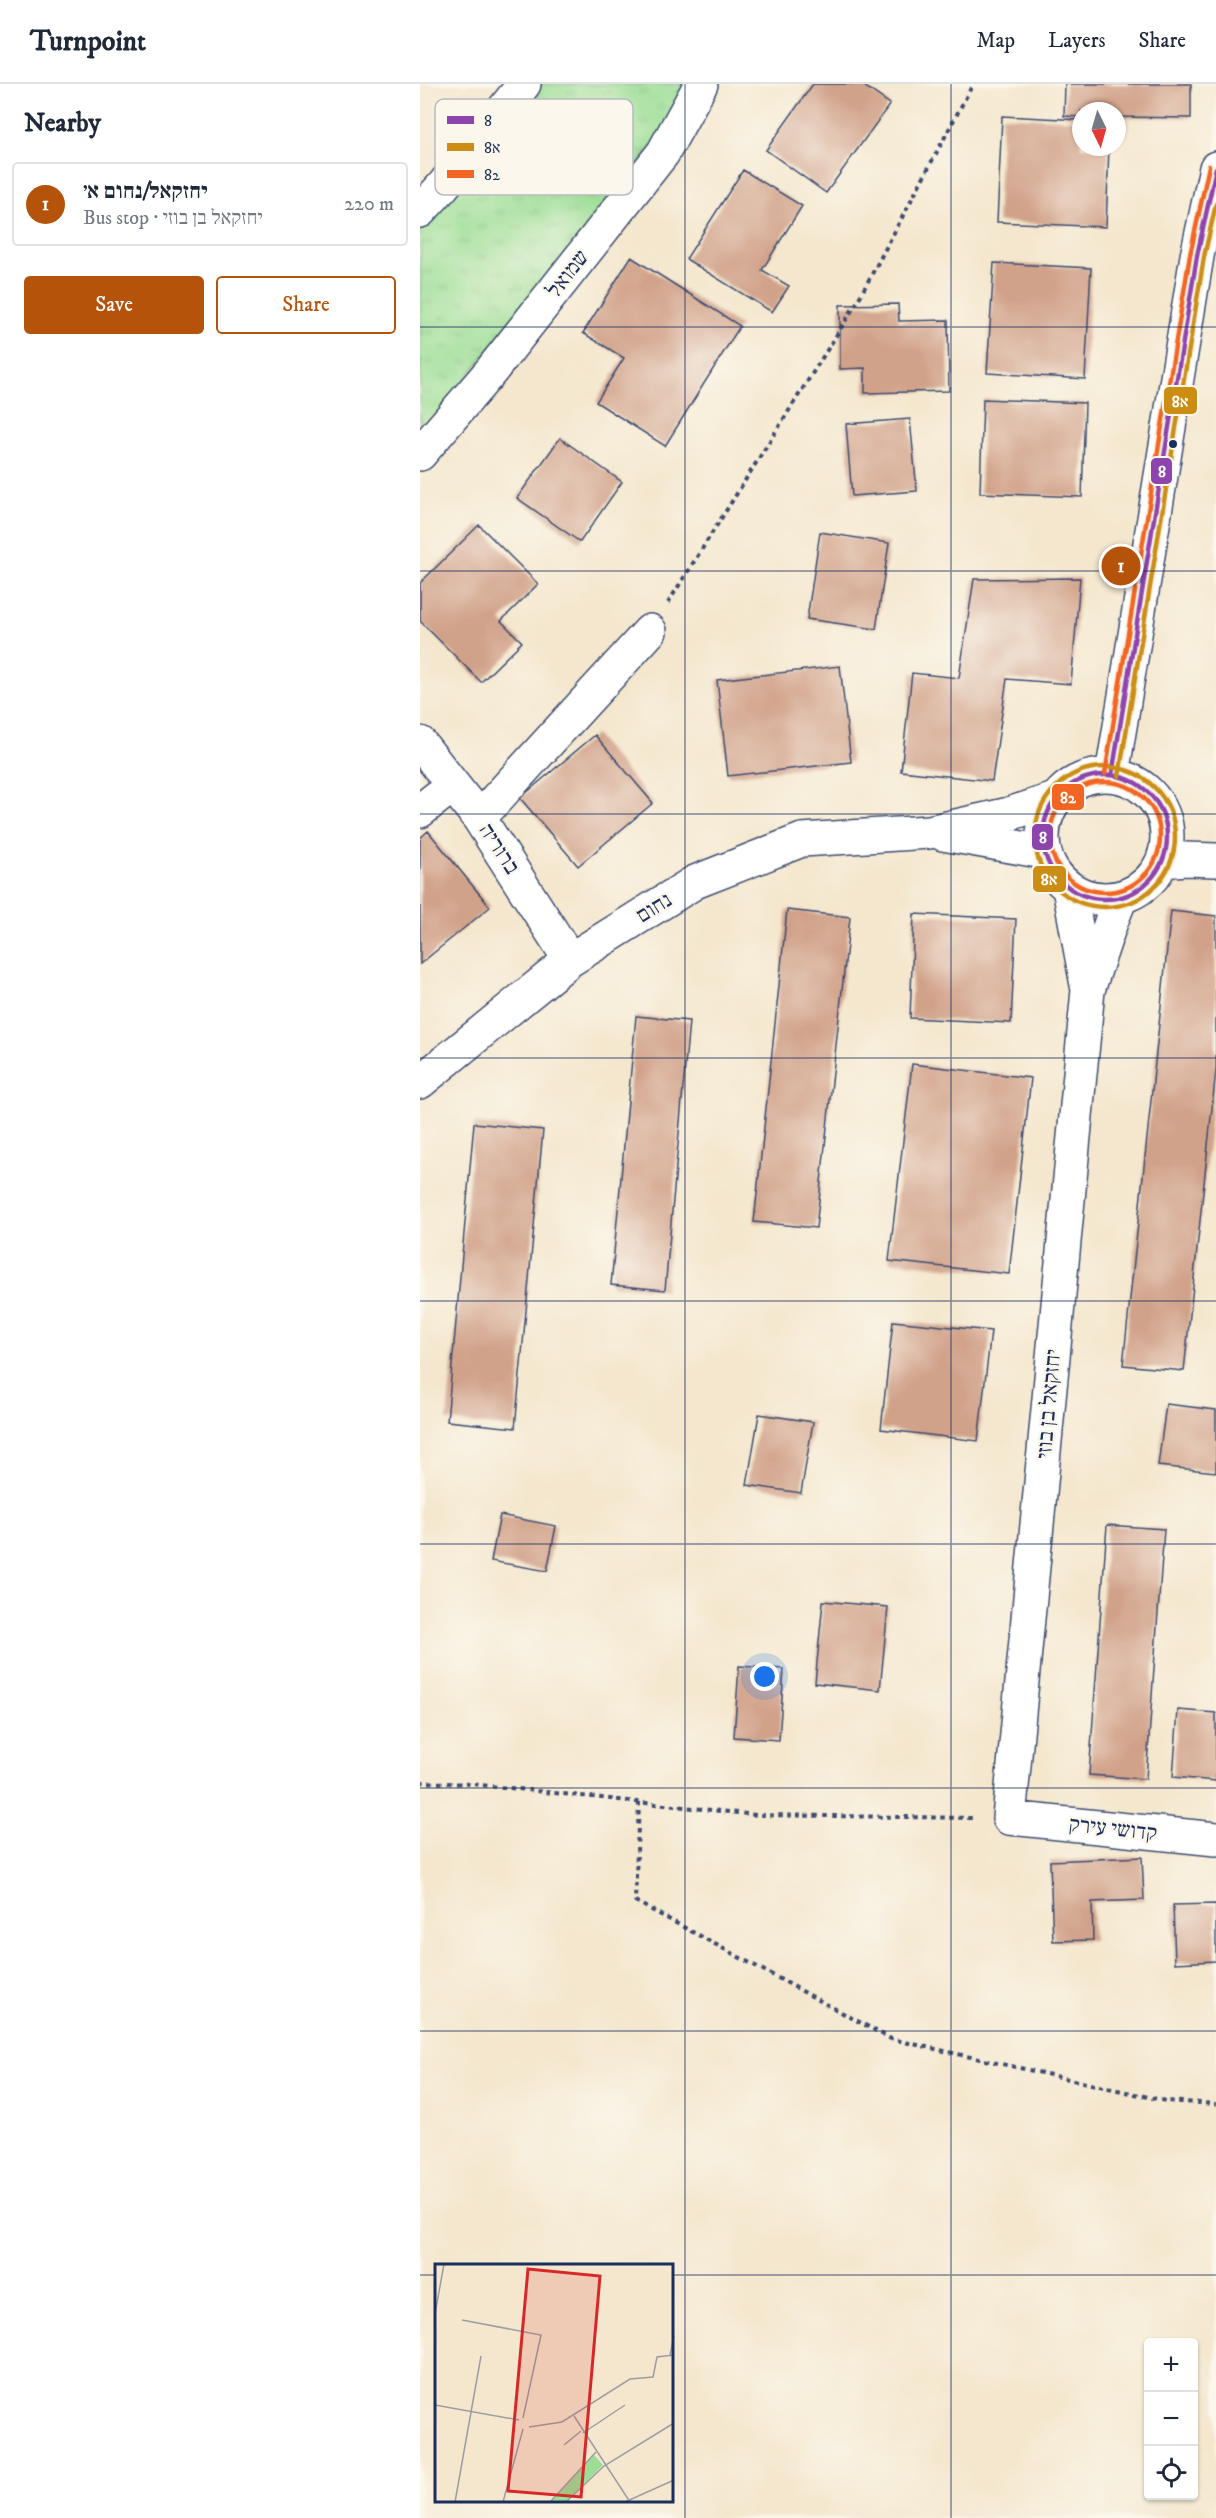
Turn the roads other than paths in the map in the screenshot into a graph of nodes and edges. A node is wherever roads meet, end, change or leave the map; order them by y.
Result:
1 (524, 84) edge
2 (701, 84) edge
3 (512, 99) edge
4 (1216, 168) edge
5 (633, 191) edge
6 (435, 195) edge
7 (630, 195) edge
8 (420, 211) edge
9 (420, 454) edge
10 (650, 632) road end
11 (420, 743) edge
12 (1112, 775) junction
13 (453, 785) junction
14 (1055, 799) junction
15 (420, 811) edge
16 (479, 818) junction
17 (929, 832) junction
18 (1044, 852) junction
19 (1216, 860) edge
20 (1163, 861) junction
21 (1069, 888) junction
22 (1121, 897) junction
23 (570, 960) junction
24 (1088, 990) junction
25 (420, 1082) edge
26 (1009, 1818) joint
27 (1216, 1839) edge

1 - 3 street
2 - 5 street, שמואל
4 - 12 street
6 - 8 street
7 - 9 street, שמואל
10 - 16 street
11 - 13 street, ברוריה
12 - 14 street
12 - 20 street
13 - 15 street
13 - 16 street, ברוריה
14 - 17 street, נחום
14 - 18 street
16 - 23 street, ברוריה
17 - 18 street, נחום
17 - 23 street, נחום
18 - 21 street
19 - 20 street
20 - 22 street
21 - 22 street
21 - 24 street, יחזקאל בן בוזי
22 - 24 street, יחזקאל בן בוזי
23 - 25 street, נחום
24 - 26 street, יחזקאל בן בוזי
26 - 27 street, קדושי עירק

